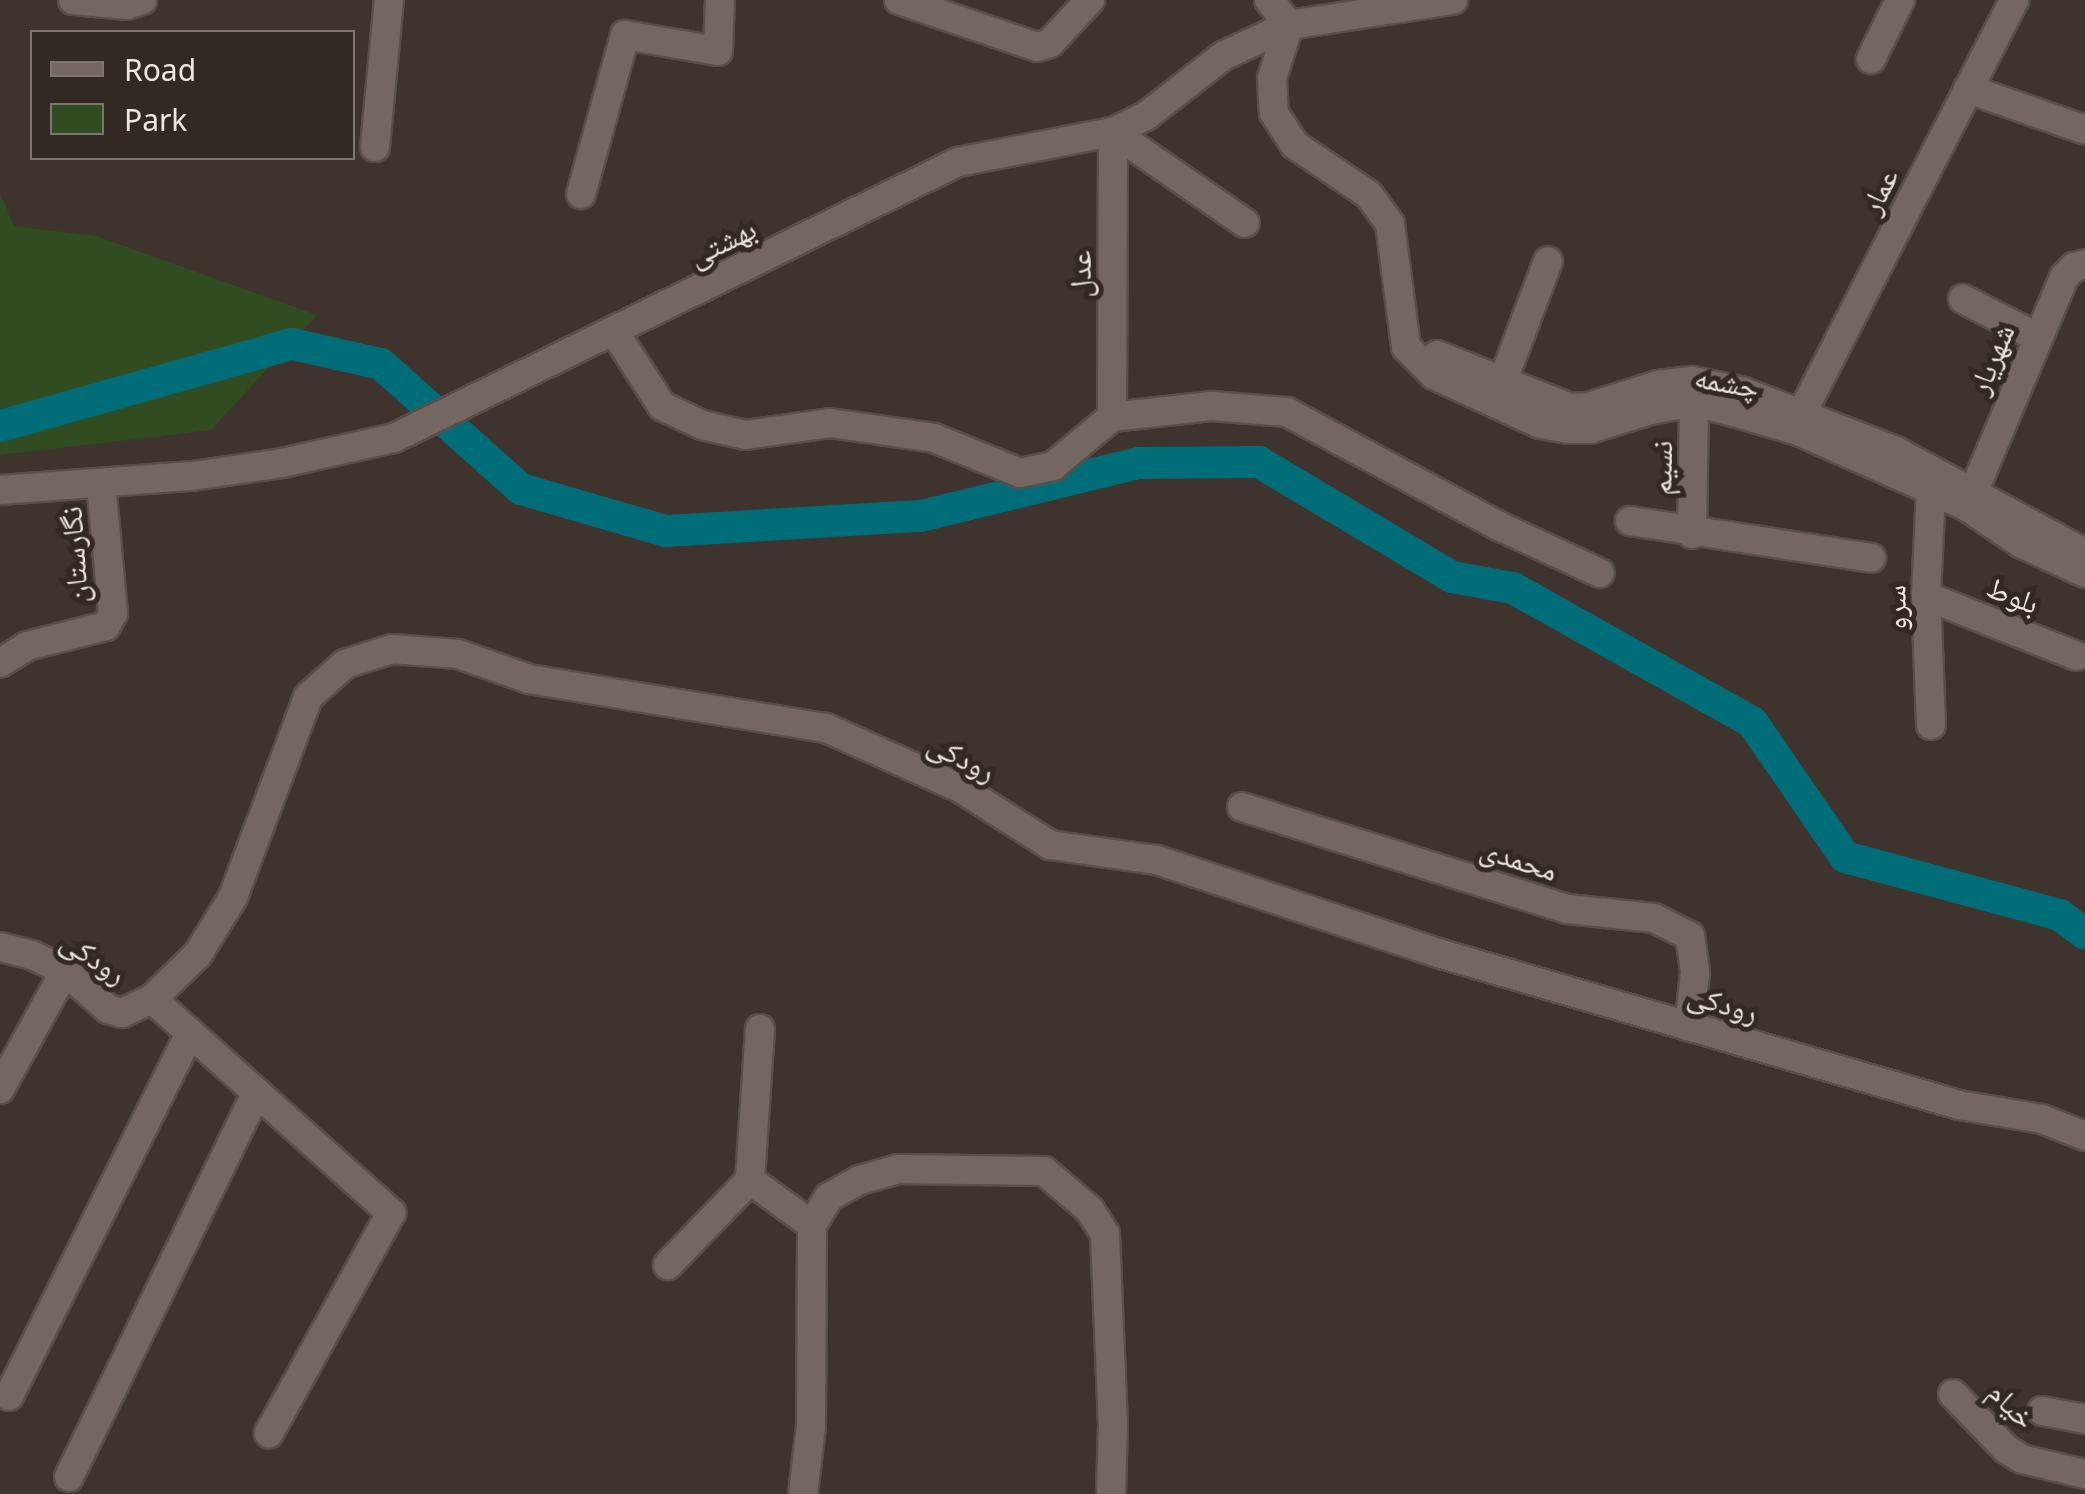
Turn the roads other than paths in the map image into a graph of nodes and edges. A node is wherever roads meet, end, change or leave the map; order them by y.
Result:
1 (74, 0) edge
2 (142, 0) edge
3 (390, 0) edge
4 (720, 0) edge
5 (1090, 0) edge
6 (1269, 0) edge
7 (1453, 0) edge
8 (1900, 0) edge
9 (2014, 0) edge
10 (912, 1) edge
11 (1289, 25) junction
12 (1871, 59) dead end
13 (1968, 88) junction
14 (2083, 129) edge
15 (1113, 132) junction
16 (375, 147) dead end
17 (581, 194) dead end
18 (1245, 223) dead end
19 (1548, 260) dead end
20 (2085, 264) edge
21 (1400, 290) junction
22 (1963, 299) dead end
23 (614, 331) junction
24 (2035, 336) junction
25 (1502, 383) junction
26 (1694, 402) junction
27 (1803, 411) junction
28 (1112, 417) junction
29 (101, 484) junction
30 (0, 490) edge
31 (1931, 490) junction
32 (1970, 499) junction
33 (1630, 521) dead end
34 (1692, 534) junction
35 (2085, 553) edge
36 (1871, 558) dead end
37 (1600, 573) dead end
38 (2085, 573) edge
39 (1926, 596) junction
40 (2078, 656) dead end
41 (0, 663) edge
42 (1931, 725) dead end
43 (1242, 807) dead end
44 (0, 947) edge
45 (65, 970) junction
46 (152, 1000) junction
47 (1690, 1026) junction
48 (760, 1029) dead end
49 (190, 1033) junction
50 (0, 1088) edge
51 (257, 1092) junction
52 (2085, 1136) edge
53 (750, 1180) junction
54 (812, 1225) junction
55 (668, 1265) dead end
56 (1954, 1394) dead end
57 (9, 1396) dead end
58 (2042, 1411) dead end
59 (2085, 1419) edge
60 (269, 1432) dead end
61 (2085, 1474) edge
62 (69, 1477) dead end
63 (803, 1494) edge
64 (1110, 1494) edge

1 - 2 street
3 - 16 street
4 - 17 street
5 - 10 street
6 - 11 street
7 - 11 street, بهشتی
8 - 12 street
9 - 13 street, عمار
11 - 15 street, بهشتی
11 - 21 street, چشمه
13 - 14 street
13 - 27 street, عمار
15 - 18 street
15 - 23 street, بهشتی
15 - 28 street, عدل
19 - 25 street
20 - 24 street, شهریار
21 - 25 street, چشمه
21 - 26 street, چشمه
22 - 24 street
23 - 28 street
23 - 29 street, بهشتی
24 - 32 street, شهریار
25 - 27 street, چشمه
26 - 31 street, چشمه
26 - 34 street, نسیم
27 - 32 street, چشمه
28 - 37 street
29 - 30 street, بهشتی
29 - 41 street, نگارستان
31 - 32 street, چشمه
31 - 39 street, سرو
32 - 35 street, چشمه
32 - 38 street, چشمه
33 - 34 street
34 - 36 street
39 - 40 street, بلوط
39 - 42 street, سرو
43 - 47 street, محمدی
44 - 45 street, رودکی
45 - 46 street, رودکی
45 - 50 street
46 - 47 street, رودکی
46 - 49 street
47 - 52 street, رودکی
48 - 53 street
49 - 51 street
49 - 57 street
51 - 60 street
51 - 62 street
53 - 54 street
53 - 55 street
54 - 63 street
54 - 64 street
56 - 61 street, خیام
58 - 59 street

